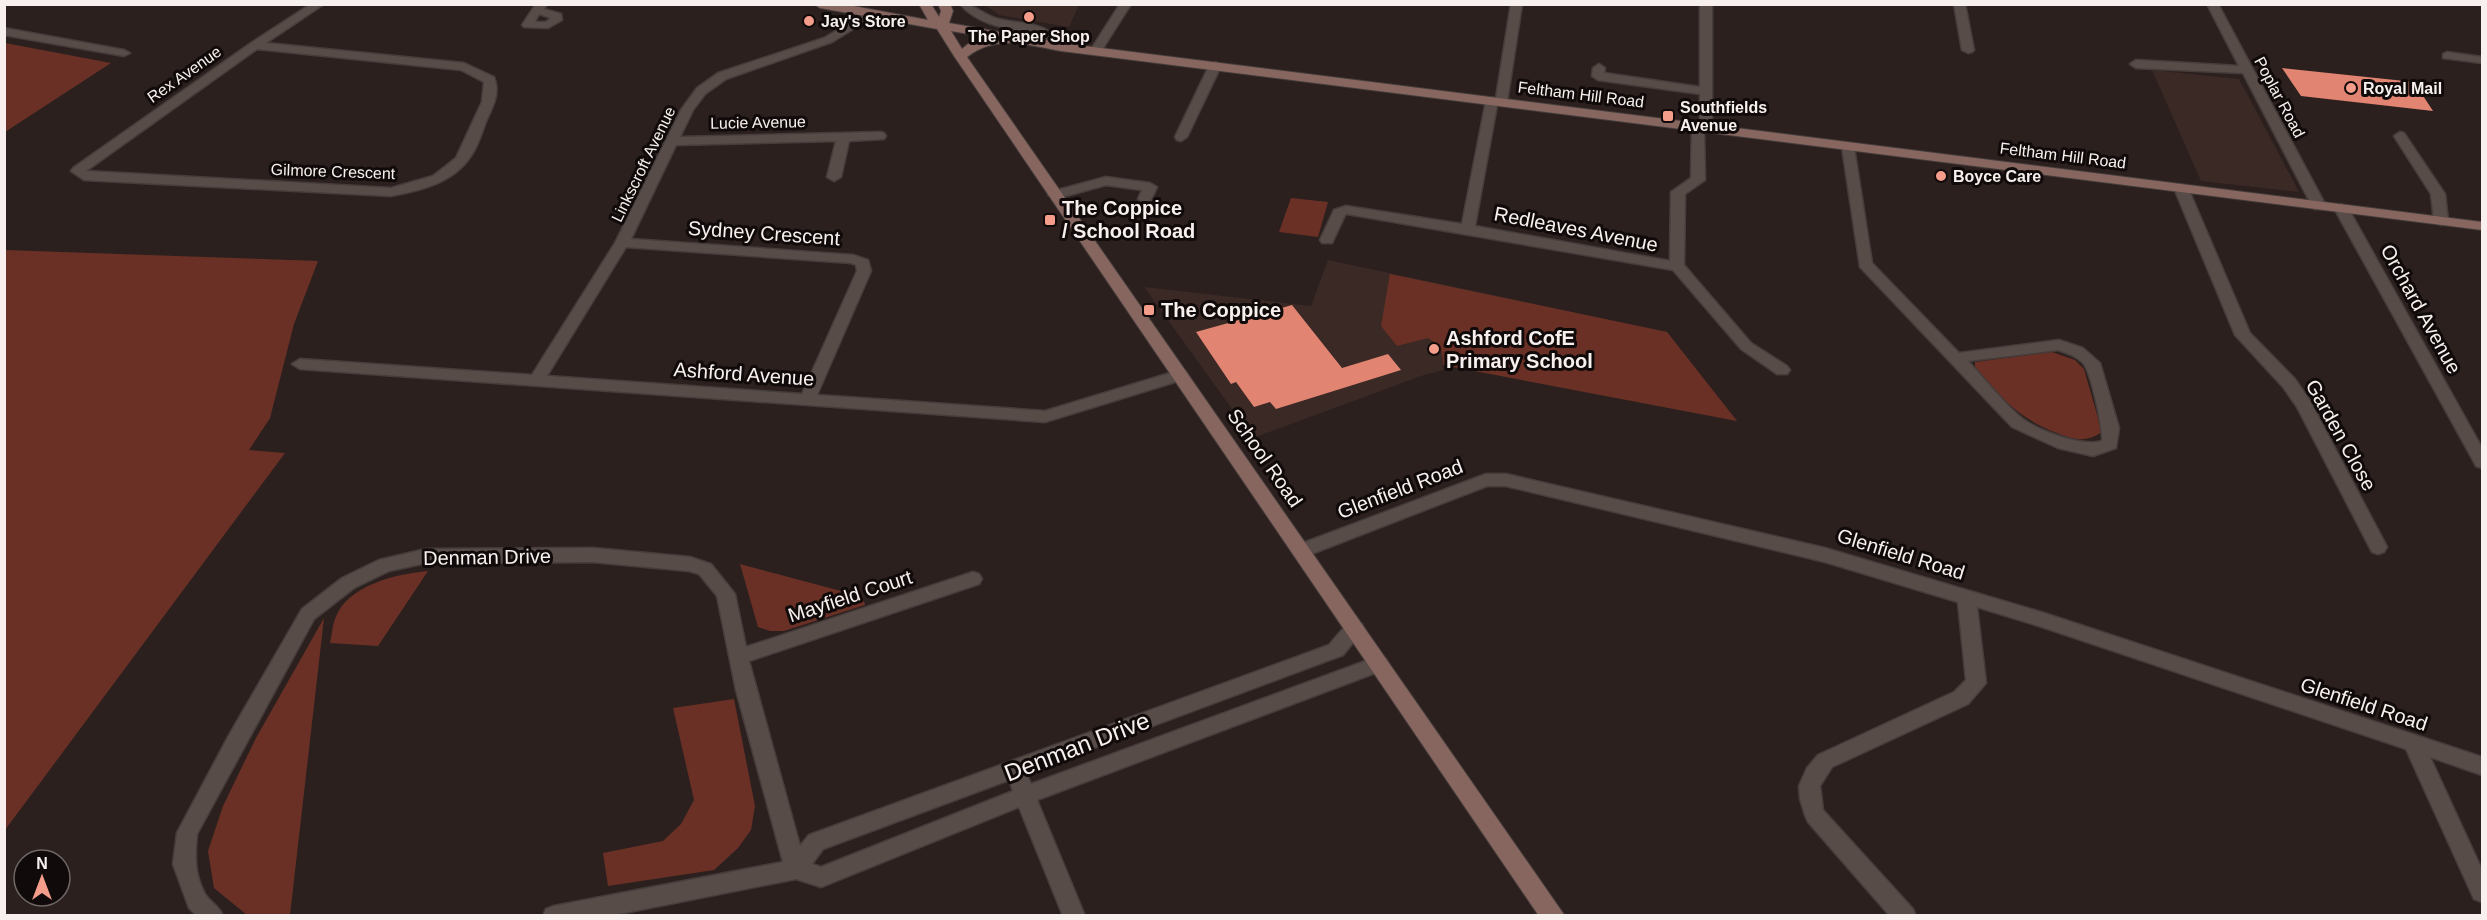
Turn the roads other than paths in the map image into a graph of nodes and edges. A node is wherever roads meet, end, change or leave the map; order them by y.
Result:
1 (319, 4) edge
2 (820, 4) edge
3 (898, 4) edge
4 (925, 4) edge
5 (944, 4) edge
6 (965, 4) edge
7 (1126, 4) edge
8 (1517, 4) edge
9 (1706, 4) edge
10 (1959, 4) edge
11 (2212, 4) edge
12 (870, 14) junction
13 (942, 26) junction
14 (4, 31) edge
15 (1019, 39) junction
16 (1042, 44) junction
17 (255, 45) junction
18 (1968, 50) dead end
19 (1096, 51) junction
20 (124, 53) dead end
21 (960, 56) junction
22 (2446, 56) dead end
23 (2482, 60) edge
24 (2136, 64) dead end
25 (1215, 66) junction
26 (1599, 68) dead end
27 (2247, 70) junction
28 (1706, 92) junction
29 (1497, 102) junction
30 (1702, 128) junction
31 (880, 136) dead end
32 (2400, 136) dead end
33 (843, 137) junction
34 (1181, 137) dead end
35 (672, 141) junction
36 (1848, 147) junction
37 (84, 176) joint
38 (834, 177) dead end
39 (2181, 188) junction
40 (1055, 195) junction
41 (1145, 199) dead end
42 (2319, 206) junction
43 (2341, 208) junction
44 (2441, 221) junction
45 (2482, 226) edge
46 (1468, 229) junction
47 (1327, 240) dead end
48 (622, 243) junction
49 (1677, 266) junction
50 (1955, 358) junction
51 (300, 364) dead end
52 (1782, 370) dead end
53 (1180, 375) junction
54 (536, 381) junction
55 (808, 399) junction
56 (2482, 462) edge
57 (2378, 547) dead end
58 (1301, 551) junction
59 (973, 579) dead end
60 (1967, 597) junction
61 (1356, 629) junction
62 (741, 656) junction
63 (1379, 664) junction
64 (2414, 744) junction
65 (2482, 766) edge
66 (1015, 770) junction
67 (1025, 795) junction
68 (796, 869) junction
69 (2482, 892) edge
70 (212, 915) edge
71 (554, 915) edge
72 (1074, 915) edge
73 (1553, 915) edge
74 (1905, 915) edge

1 - 17 street, Rex Avenue
2 - 12 street, Feltham Hill Road
3 - 12 street
4 - 13 street, School Road
5 - 13 street
6 - 16 street
7 - 19 street
8 - 29 street, Redleaves Avenue
9 - 28 street
10 - 18 street
11 - 27 street, Poplar Road
12 - 13 street, Feltham Hill Road
12 - 35 street, Linkscroft Avenue
13 - 15 street, Feltham Hill Road
13 - 21 street, School Road
14 - 20 street
15 - 16 street, Feltham Hill Road
15 - 21 street
16 - 19 street, Feltham Hill Road
17 - 37 street, Rex Avenue
17 - 37 street, Gilmore Crescent
19 - 25 street, Feltham Hill Road
21 - 40 street, School Road
22 - 23 street
24 - 27 street
25 - 29 street, Feltham Hill Road
25 - 34 street
26 - 28 street
27 - 42 street, Poplar Road
28 - 30 street
29 - 30 street, Feltham Hill Road
29 - 46 street, Redleaves Avenue
30 - 36 street, Feltham Hill Road
30 - 49 street
31 - 33 street, Lucie Avenue
32 - 44 street
33 - 35 street, Lucie Avenue
33 - 38 street
35 - 48 street, Linkscroft Avenue
36 - 39 street, Feltham Hill Road
36 - 50 street
39 - 42 street, Feltham Hill Road
39 - 57 street, Garden Close
40 - 41 street
40 - 53 street, School Road
42 - 43 street, Feltham Hill Road
43 - 44 street, Feltham Hill Road
43 - 56 street, Orchard Avenue
44 - 45 street, Feltham Hill Road
46 - 47 street, Redleaves Avenue
46 - 49 street, Redleaves Avenue
48 - 54 street, Linkscroft Avenue
48 - 55 street, Sydney Crescent
49 - 52 street
50 - 50 street
51 - 54 street, Ashford Avenue
53 - 55 street, Ashford Avenue
53 - 58 street, School Road
54 - 55 street, Ashford Avenue
58 - 60 street, Glenfield Road
58 - 61 street, School Road
59 - 62 street, Mayfield Court
60 - 64 street, Glenfield Road
60 - 74 street
61 - 63 street, School Road
61 - 66 street, Denman Drive
62 - 68 street, Denman Drive
62 - 70 street, Denman Drive
63 - 67 street, Denman Drive
63 - 73 street, School Road
64 - 65 street, Glenfield Road
64 - 69 street
66 - 67 street
66 - 68 street, Denman Drive
67 - 68 street, Denman Drive
67 - 72 street
68 - 71 street, Denman Drive

